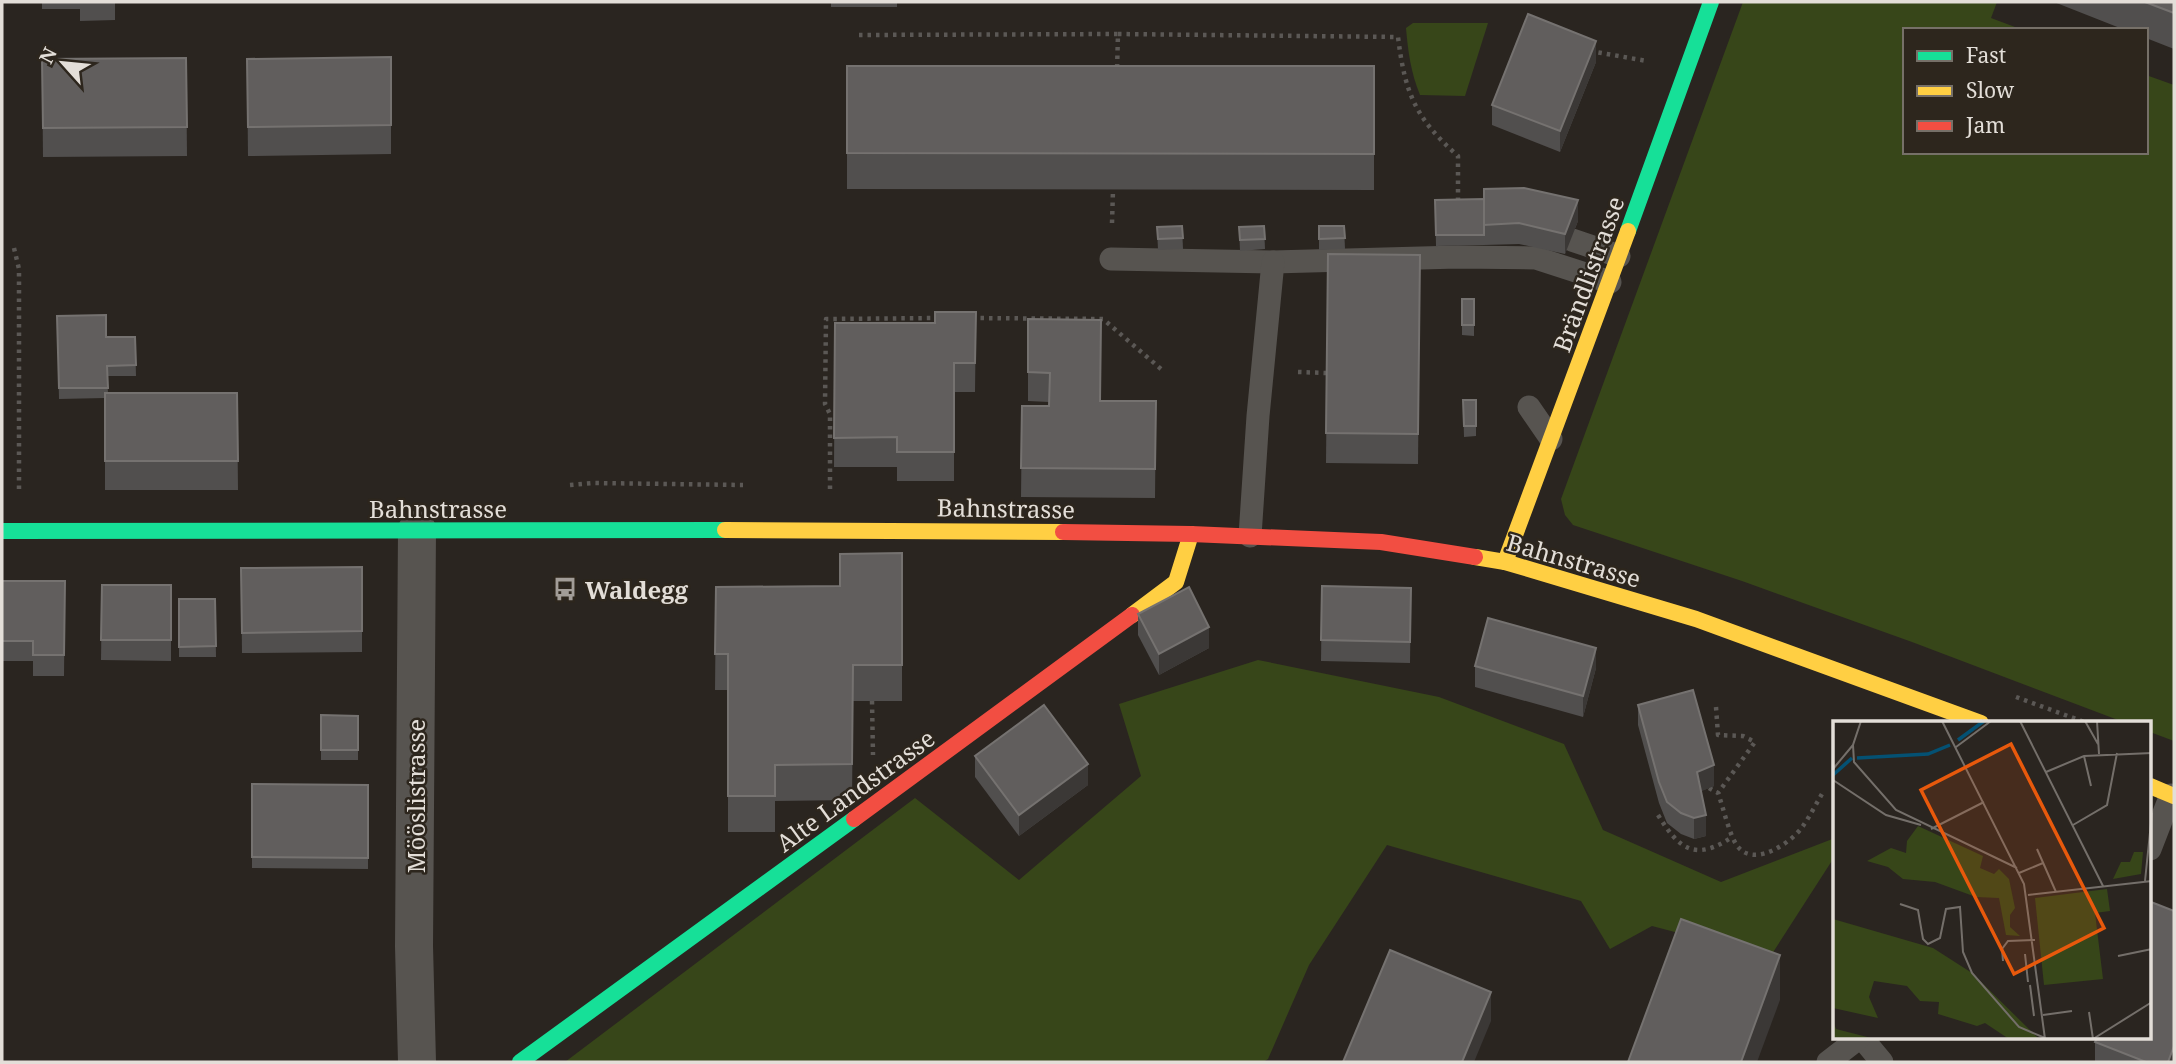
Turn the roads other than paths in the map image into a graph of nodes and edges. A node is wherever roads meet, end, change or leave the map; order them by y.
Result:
1 (1711, 2) edge
2 (1572, 240) edge
3 (1619, 256) junction
4 (1111, 259) dead end
5 (1273, 262) junction
6 (1609, 282) junction
7 (1529, 407) dead end
8 (1551, 439) junction
9 (417, 530) junction
10 (2, 531) edge
11 (1191, 534) junction
12 (1250, 536) junction
13 (1506, 562) junction
14 (1956, 718) edge
15 (2152, 787) edge
16 (2173, 795) edge
17 (2152, 844) edge
18 (1858, 1040) edge
19 (1863, 1040) edge
20 (417, 1062) edge
21 (520, 1062) edge
22 (1828, 1062) edge
23 (1882, 1062) edge

1 - 3 main road, Brändlistrasse
2 - 3 lane
3 - 6 main road, Brändlistrasse
4 - 5 lane
5 - 6 lane
5 - 12 lane
6 - 8 main road, Brändlistrasse
7 - 8 lane
8 - 13 main road, Brändlistrasse
9 - 10 main road, Bahnstrasse
9 - 11 main road, Bahnstrasse
9 - 20 street, Mööslistrasse
11 - 12 main road, Bahnstrasse
11 - 21 main road, Alte Landstrasse
12 - 13 main road, Bahnstrasse
13 - 14 main road, Bahnstrasse
15 - 16 main road
16 - 17 lane
18 - 22 lane
19 - 23 lane

